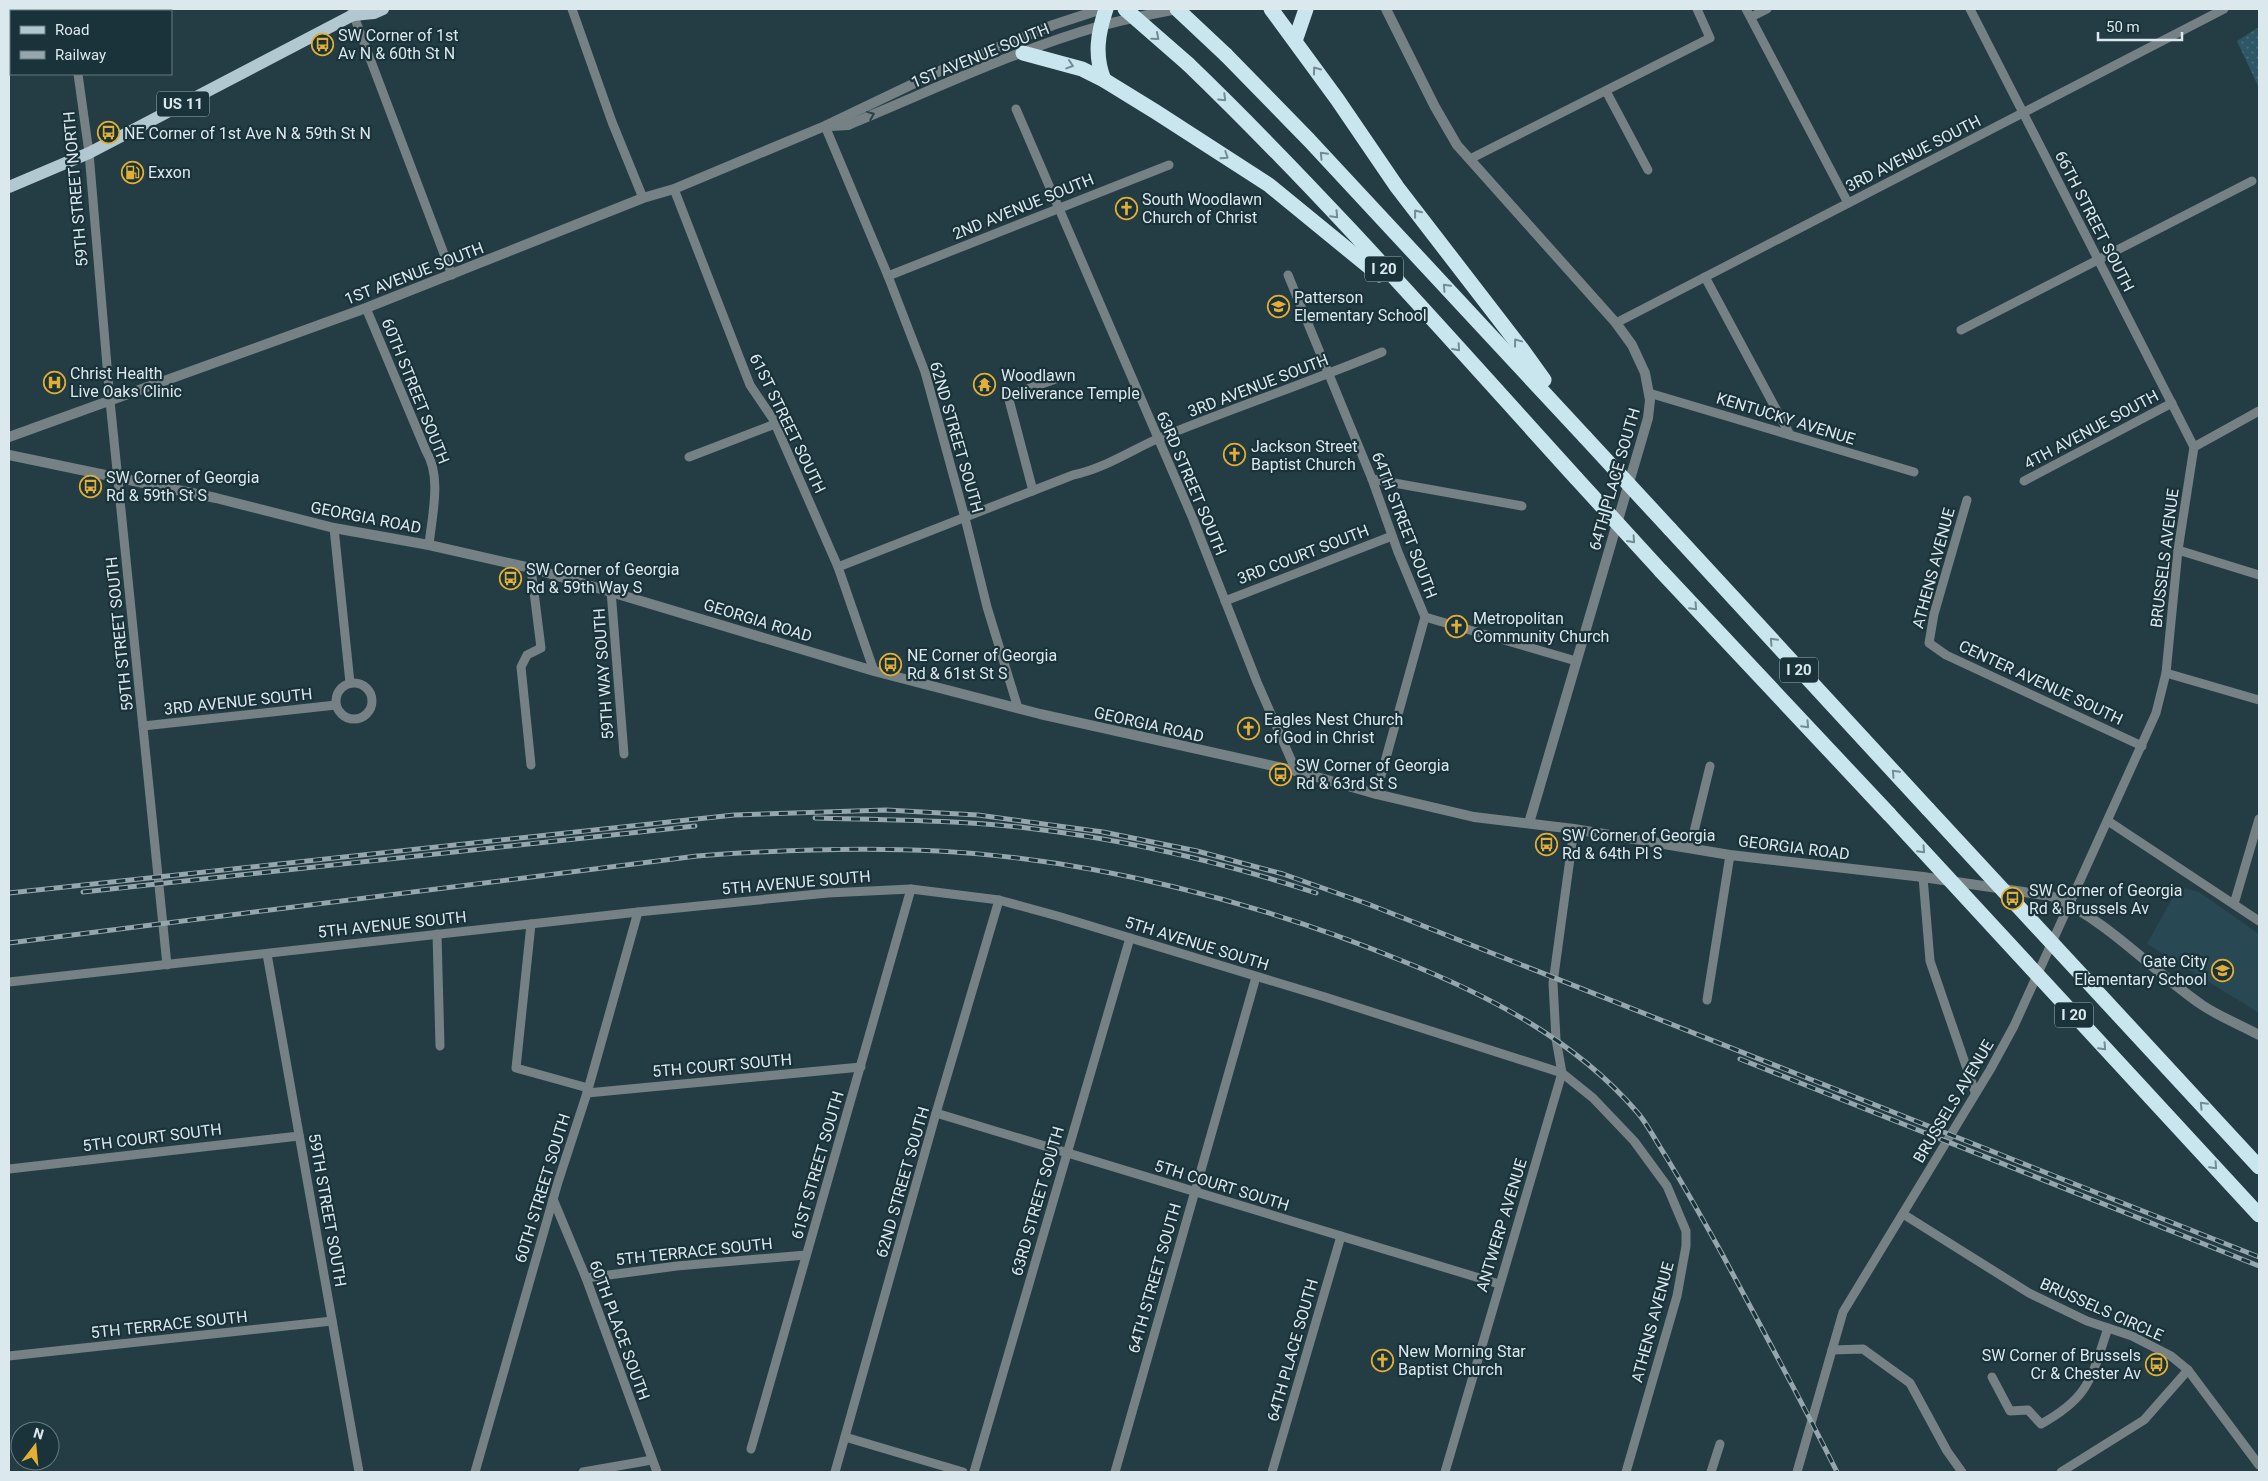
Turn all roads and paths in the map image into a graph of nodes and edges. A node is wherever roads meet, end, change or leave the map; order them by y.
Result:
1 (383, 9) edge
2 (572, 9) edge
3 (1102, 9) edge
4 (1106, 9) edge
5 (1125, 9) edge
6 (1177, 9) edge
7 (1271, 9) edge
8 (1306, 9) edge
9 (1386, 9) edge
10 (1697, 9) edge
11 (1767, 9) edge
12 (1970, 9) edge
13 (2224, 9) edge
14 (354, 11) edge
15 (1748, 13) edge
16 (1100, 26) junction
17 (1295, 42) junction
18 (1022, 53) junction
19 (78, 75) edge
20 (1104, 80) junction
21 (1606, 91) junction
22 (1016, 109) dead end
23 (2023, 113) junction
24 (825, 126) junction
25 (89, 153) junction
26 (1470, 160) junction
27 (1169, 165) dead end
28 (1648, 170) dead end
29 (2252, 181) dead end
30 (9, 186) edge
31 (674, 189) junction
32 (642, 198) junction
33 (1848, 203) junction
34 (1058, 208) junction
35 (2098, 260) junction
36 (452, 275) junction
37 (1288, 275) dead end
38 (888, 276) junction
39 (1705, 277) junction
40 (102, 300) joint
41 (366, 308) junction
42 (1616, 323) junction
43 (1436, 324) junction
44 (1961, 330) dead end
45 (1382, 352) dead end
46 (1330, 374) junction
47 (1064, 376) dead end
48 (1649, 392) junction
49 (110, 401) junction
50 (2172, 403) junction
51 (2259, 412) edge
52 (775, 424) junction
53 (1574, 425) junction
54 (1790, 435) junction
55 (9, 437) edge
56 (1158, 439) junction
57 (2194, 447) junction
58 (9, 454) edge
59 (689, 458) dead end
60 (1914, 472) dead end
61 (118, 478) junction
62 (1372, 479) junction
63 (2024, 481) dead end
64 (1033, 491) junction
65 (1966, 500) dead end
66 (1522, 506) dead end
67 (965, 518) junction
68 (334, 528) junction
69 (1392, 536) junction
70 (429, 545) junction
71 (2178, 550) junction
72 (838, 567) junction
73 (531, 568) junction
74 (2259, 575) edge
75 (611, 591) junction
76 (1225, 601) junction
77 (1425, 617) junction
78 (1929, 643) joint
79 (1576, 661) junction
80 (874, 670) junction
81 (2166, 673) junction
82 (350, 683) junction
83 (2259, 700) edge
84 (336, 705) junction
85 (1018, 708) junction
86 (144, 726) junction
87 (2142, 746) junction
88 (624, 754) dead end
89 (532, 765) dead end
90 (1710, 766) dead end
91 (1296, 771) junction
92 (1376, 794) junction
93 (2259, 819) edge
94 (2108, 821) junction
95 (1529, 823) junction
96 (1574, 829) junction
97 (1690, 848) junction
98 (1730, 855) junction
99 (1922, 877) junction
100 (912, 889) junction
101 (999, 900) junction
102 (2070, 904) junction
103 (2234, 904) junction
104 (638, 912) junction
105 (2259, 921) edge
106 (531, 924) junction
107 (438, 934) junction
108 (1130, 938) junction
109 (267, 954) junction
110 (167, 964) junction
111 (1256, 976) junction
112 (9, 982) edge
113 (1706, 1000) dead end
114 (2259, 1035) edge
115 (440, 1046) dead end
116 (861, 1067) junction
117 (1562, 1072) junction
118 (587, 1090) junction
119 (1975, 1092) junction
120 (936, 1114) junction
121 (299, 1136) junction
122 (1066, 1151) junction
123 (2259, 1167) edge
124 (9, 1169) edge
125 (1195, 1192) junction
126 (553, 1199) junction
127 (1902, 1214) junction
128 (2259, 1215) edge
129 (1341, 1236) junction
130 (806, 1255) junction
131 (586, 1278) junction
132 (1499, 1284) junction
133 (332, 1321) junction
134 (2108, 1328) junction
135 (1832, 1350) junction
136 (9, 1356) edge
137 (2188, 1370) junction
138 (1992, 1376) dead end
139 (845, 1437) junction
140 (1720, 1444) dead end
141 (752, 1449) dead end
142 (652, 1460) junction
143 (2259, 1465) edge
144 (359, 1472) edge
145 (475, 1472) edge
146 (583, 1472) edge
147 (656, 1472) edge
148 (835, 1472) edge
149 (963, 1472) edge
150 (974, 1472) edge
151 (1115, 1472) edge
152 (1272, 1472) edge
153 (1445, 1472) edge
154 (1626, 1472) edge
155 (1712, 1472) edge
156 (1797, 1472) edge
157 (1962, 1472) edge
158 (2061, 1472) edge

1 - 14 main road, US 11
2 - 32 street
3 - 24 street, 1ST AVENUE SOUTH
4 - 16 highway
5 -> 43 highway, I 20, bridge
6 - 16 street, 1ST AVENUE SOUTH
53 -> 6 highway, I 20, bridge
7 - 17 highway
8 - 17 highway
9 - 26 street, 64TH PLACE SOUTH
10 - 21 street
11 - 15 street
12 - 23 street, 66TH STREET SOUTH
13 - 23 street, 3RD AVENUE SOUTH
14 - 25 main road, US 11
14 - 36 street
15 - 33 street
16 - 18 street, 1ST AVENUE SOUTH
16 - 20 highway
53 -> 17 highway
18 -> 20 highway
24 -> 18 street, 1ST AVENUE SOUTH
19 - 25 street, 59TH STREET NORTH
20 -> 43 highway
21 - 26 street
21 - 28 street
22 - 34 street, 63RD STREET SOUTH
23 - 33 street, 3RD AVENUE SOUTH
23 - 35 street, 66TH STREET SOUTH
24 - 31 street, 1ST AVENUE SOUTH
24 - 38 street, 62ND STREET SOUTH
25 - 30 main road, US 11
25 - 40 street, 59TH STREET NORTH
26 - 42 street, 64TH PLACE SOUTH
27 - 34 street, 2ND AVENUE SOUTH
29 - 35 street
31 - 32 street, 1ST AVENUE SOUTH
31 - 52 street, 61ST STREET SOUTH
32 - 36 street, 1ST AVENUE SOUTH
33 - 39 street, 3RD AVENUE SOUTH
34 - 38 street, 2ND AVENUE SOUTH
34 - 56 street, 63RD STREET SOUTH
35 - 44 street
35 - 50 street, 66TH STREET SOUTH
36 - 41 street, 1ST AVENUE SOUTH
37 - 46 street, 64TH STREET SOUTH
38 - 67 street, 62ND STREET SOUTH
39 - 42 street, 3RD AVENUE SOUTH
39 - 54 street
40 - 49 street, 59TH STREET SOUTH
41 - 49 street, 1ST AVENUE SOUTH
41 - 70 street, 60TH STREET SOUTH
42 - 48 street, 64TH PLACE SOUTH
43 -> 128 highway, I 20, bridge
45 - 46 street, 3RD AVENUE SOUTH
46 - 56 street, 3RD AVENUE SOUTH
46 - 62 street, 64TH STREET SOUTH
47 - 64 street
48 - 54 street, KENTUCKY AVENUE
48 - 79 street, 64TH PLACE SOUTH
49 - 55 street, 1ST AVENUE SOUTH
49 - 61 street, 59TH STREET SOUTH
50 - 57 street, 66TH STREET SOUTH
50 - 63 street, 4TH AVENUE SOUTH
51 - 57 street
52 - 59 street
52 - 72 street, 61ST STREET SOUTH
123 -> 53 highway, I 20, bridge
54 - 60 street, KENTUCKY AVENUE
56 - 64 street, 3RD AVENUE SOUTH
56 - 76 street, 63RD STREET SOUTH
57 - 71 street, BRUSSELS AVENUE
58 - 61 street, GEORGIA ROAD
61 - 68 street, GEORGIA ROAD
61 - 86 street, 59TH STREET SOUTH
62 - 66 street
62 - 69 street, 64TH STREET SOUTH
64 - 67 street, 3RD AVENUE SOUTH
65 - 78 street, ATHENS AVENUE
67 - 72 street, 3RD AVENUE SOUTH
67 - 85 street, 62ND STREET SOUTH
68 - 70 street, GEORGIA ROAD
68 - 82 street
69 - 76 street, 3RD COURT SOUTH
69 - 77 street, 64TH STREET SOUTH
70 - 73 street, GEORGIA ROAD
71 - 74 street
71 - 81 street, BRUSSELS AVENUE
72 - 80 street, 61ST STREET SOUTH
73 - 75 street, GEORGIA ROAD
73 - 89 street
75 - 80 street, GEORGIA ROAD
75 - 88 street, 59TH WAY SOUTH
76 - 91 street, 63RD STREET SOUTH
77 - 79 street
77 - 92 street, 64TH STREET SOUTH
78 - 87 street, CENTER AVENUE SOUTH
79 - 95 street, 64TH PLACE SOUTH
80 - 85 street, GEORGIA ROAD
81 - 83 street
81 - 87 street, BRUSSELS AVENUE
82 - 84 street
82 - 84 street
84 - 86 street, 3RD AVENUE SOUTH
85 - 91 street, GEORGIA ROAD
86 - 110 street, 59TH STREET SOUTH
87 - 94 street, BRUSSELS AVENUE
90 - 97 street
91 - 92 street, GEORGIA ROAD
92 - 95 street, GEORGIA ROAD
93 - 103 street
94 - 102 street, BRUSSELS AVENUE
94 - 103 street
95 - 96 street, GEORGIA ROAD
96 - 97 street, GEORGIA ROAD
96 - 117 street, ANTWERP AVENUE
97 - 98 street, GEORGIA ROAD
98 - 99 street, GEORGIA ROAD
98 - 113 street
99 - 102 street, GEORGIA ROAD
99 - 119 street
100 - 101 street, 5TH AVENUE SOUTH
100 - 104 street, 5TH AVENUE SOUTH
100 - 116 street, 61ST STREET SOUTH
101 - 108 street, 5TH AVENUE SOUTH
101 - 120 street, 62ND STREET SOUTH
102 - 114 street, GEORGIA ROAD
102 - 119 street, BRUSSELS AVENUE
103 - 105 street
104 - 106 street, 5TH AVENUE SOUTH
104 - 118 street, 60TH STREET SOUTH
106 - 107 street, 5TH AVENUE SOUTH
106 - 118 street
107 - 109 street, 5TH AVENUE SOUTH
107 - 115 street
108 - 111 street, 5TH AVENUE SOUTH
108 - 122 street, 63RD STREET SOUTH
109 - 110 street, 5TH AVENUE SOUTH
109 - 121 street, 59TH STREET SOUTH
110 - 112 street, 5TH AVENUE SOUTH
111 - 117 street, 5TH AVENUE SOUTH
111 - 125 street, 64TH STREET SOUTH
116 - 118 street, 5TH COURT SOUTH
116 - 130 street, 61ST STREET SOUTH
117 - 132 street, ANTWERP AVENUE
117 - 154 street, ATHENS AVENUE
118 - 126 street, 60TH STREET SOUTH
119 - 127 street, BRUSSELS AVENUE
120 - 122 street, 5TH COURT SOUTH
120 - 139 street, 62ND STREET SOUTH
121 - 124 street, 5TH COURT SOUTH
121 - 133 street, 59TH STREET SOUTH
122 - 125 street, 5TH COURT SOUTH
122 - 150 street, 63RD STREET SOUTH
125 - 129 street, 5TH COURT SOUTH
125 - 151 street, 64TH STREET SOUTH
126 - 131 street, 60TH PLACE SOUTH
126 - 145 street, 60TH STREET SOUTH
127 - 134 street, BRUSSELS CIRCLE
127 - 135 street, BRUSSELS AVENUE
129 - 132 street, 5TH COURT SOUTH
129 - 152 street, 64TH PLACE SOUTH
130 - 131 street, 5TH TERRACE SOUTH
130 - 141 street, 61ST STREET SOUTH
131 - 142 street, 60TH PLACE SOUTH
132 - 153 street, ANTWERP AVENUE
133 - 136 street, 5TH TERRACE SOUTH
133 - 144 street, 59TH STREET SOUTH
134 - 137 street, BRUSSELS CIRCLE
134 - 138 street
135 - 156 street, BRUSSELS AVENUE
135 - 157 street
137 - 143 street, BRUSSELS CIRCLE
137 - 158 street
139 - 148 street, 62ND STREET SOUTH
139 - 149 street
140 - 155 street
142 - 146 street
142 - 147 street, 60TH PLACE SOUTH

